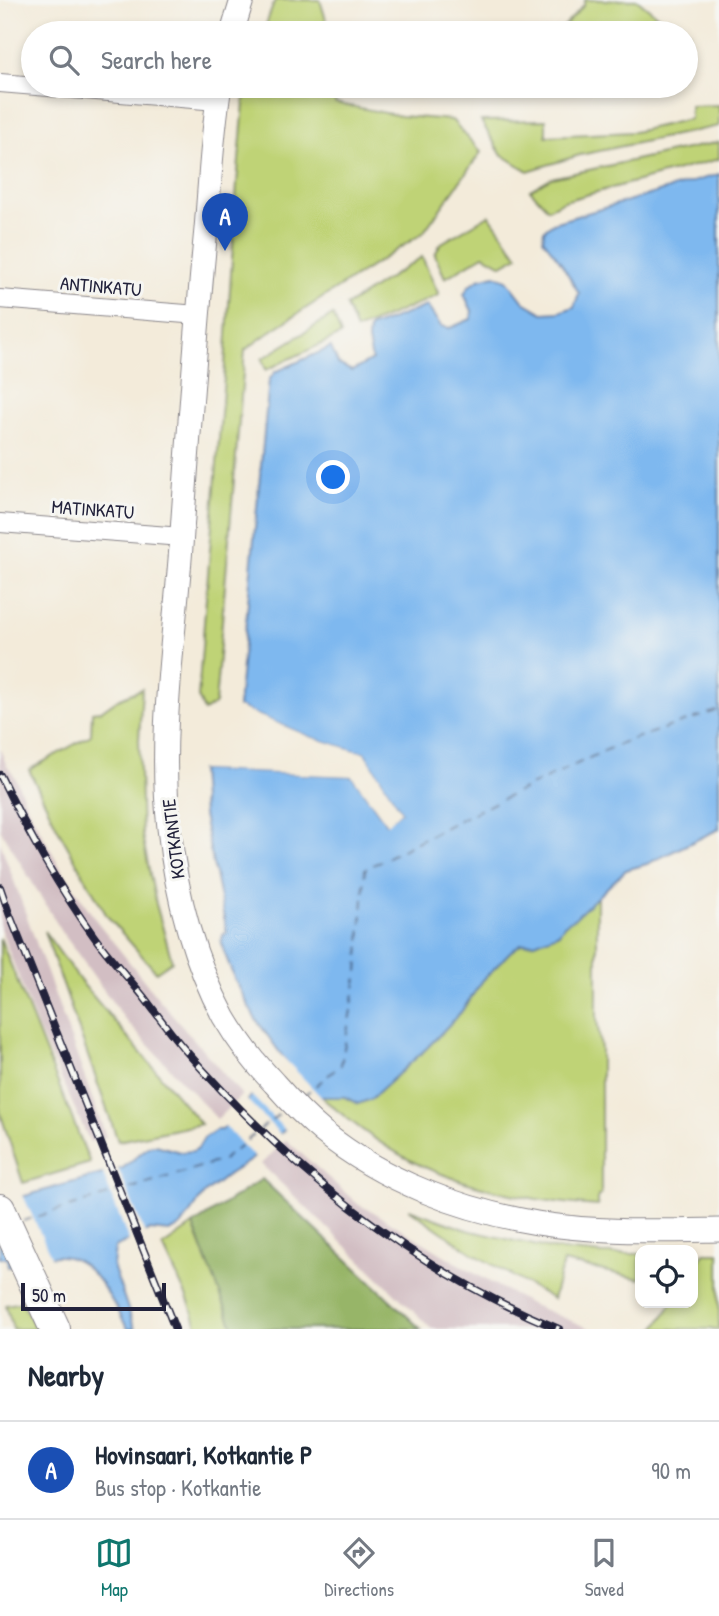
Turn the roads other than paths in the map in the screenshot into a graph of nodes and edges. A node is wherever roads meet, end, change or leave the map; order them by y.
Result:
1 (242, 0) edge
2 (236, 21) edge
3 (0, 83) edge
4 (21, 84) edge
5 (218, 98) edge
6 (0, 299) edge
7 (198, 315) junction
8 (0, 523) edge
9 (182, 537) junction
10 (0, 1209) edge
11 (719, 1230) edge
12 (55, 1329) edge

1 - 2 street
3 - 4 street
5 - 7 street, KOTKANTIE
6 - 7 street, ANTINKATU
7 - 9 street, KOTKANTIE
8 - 9 street, MATINKATU
9 - 11 street, KOTKANTIE
10 - 12 highway

